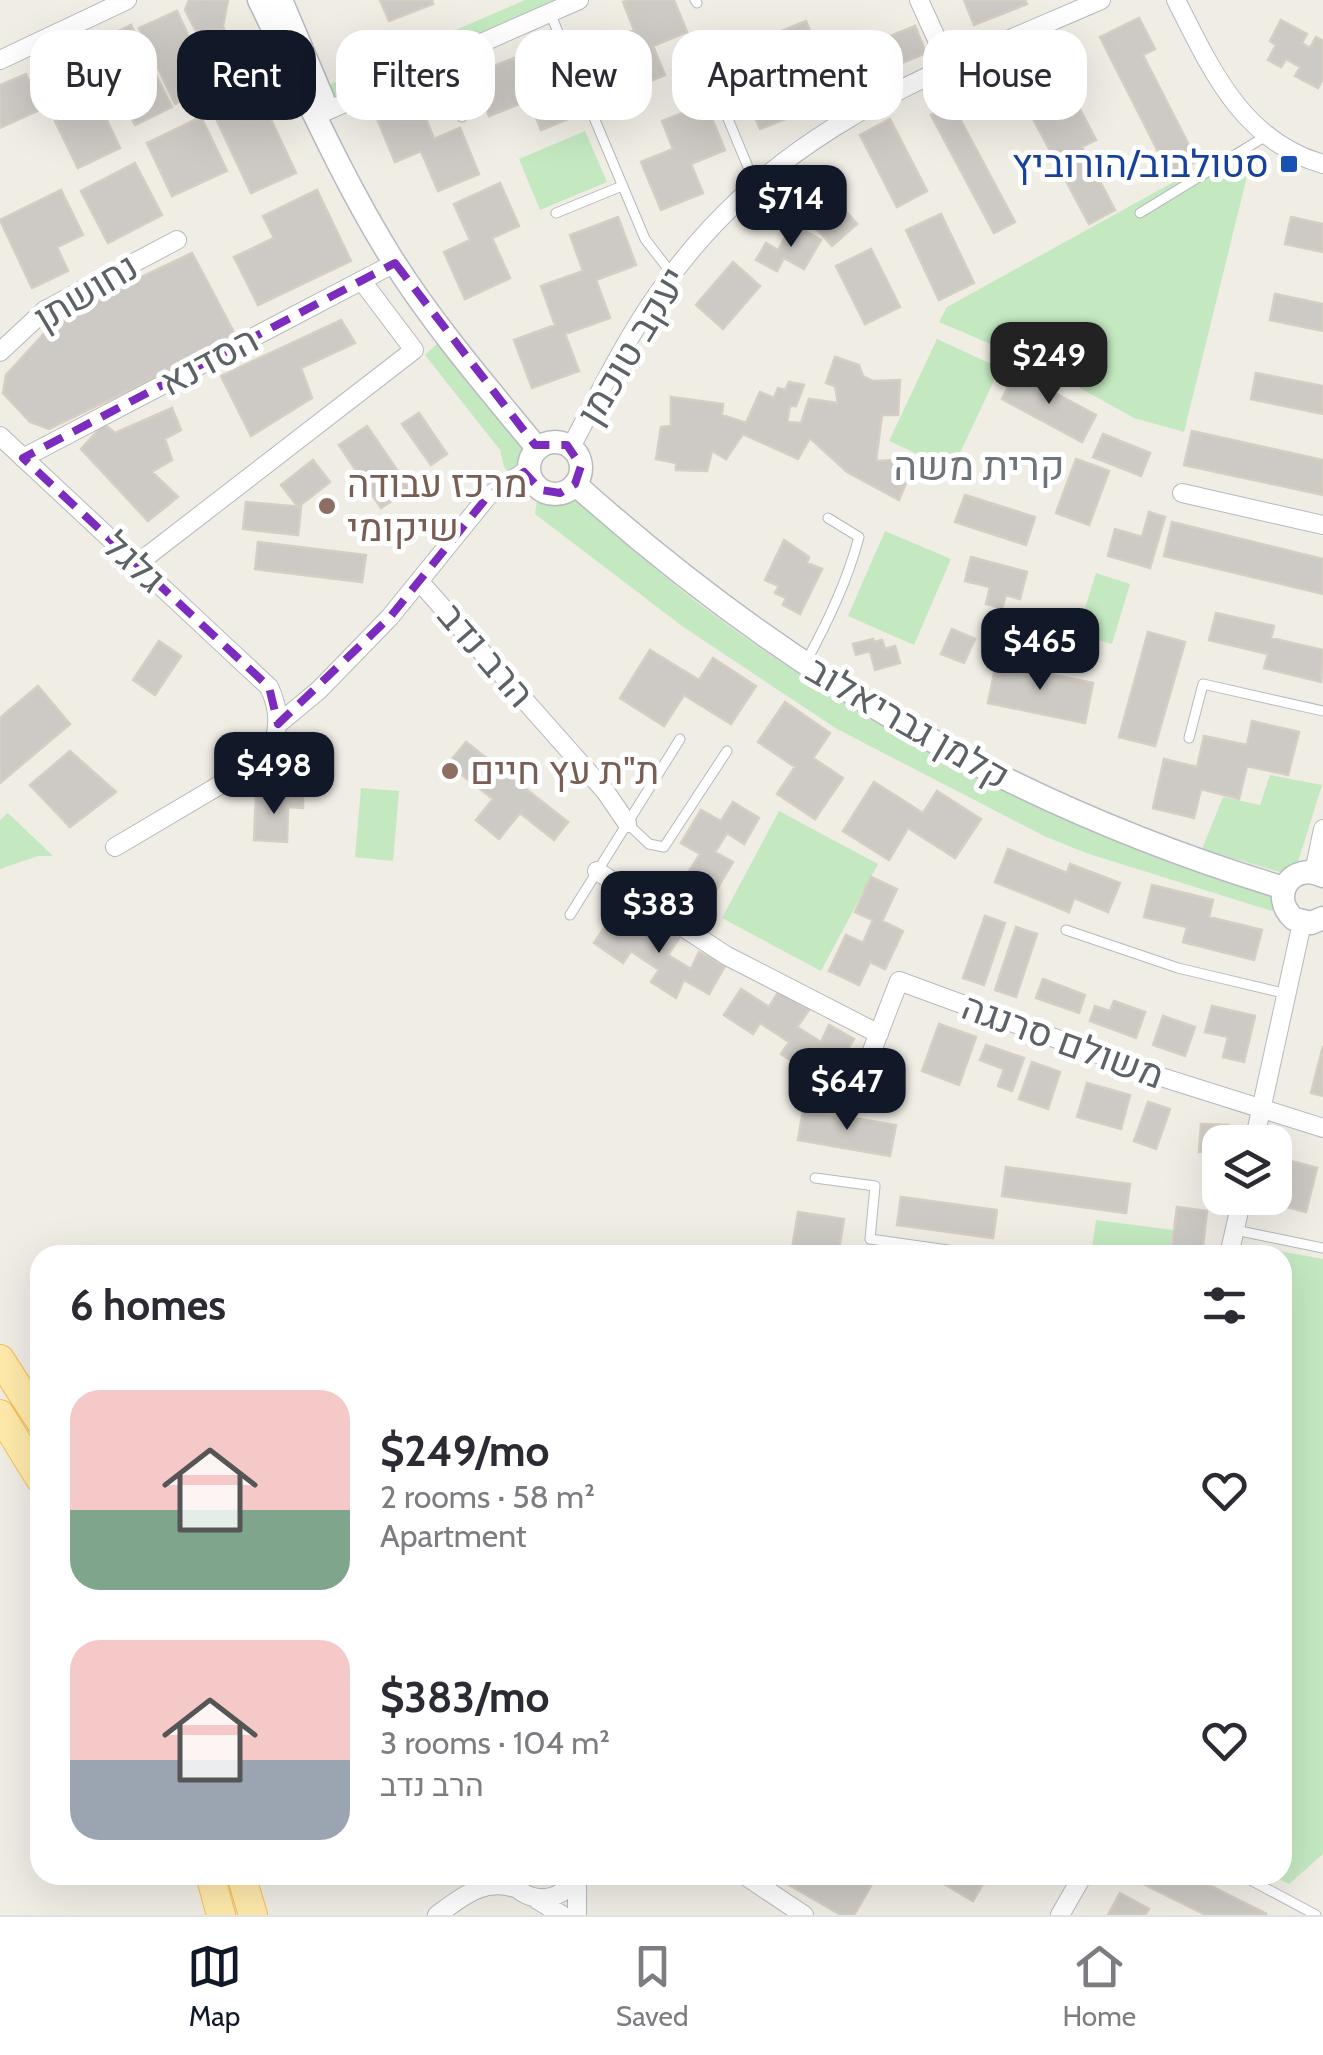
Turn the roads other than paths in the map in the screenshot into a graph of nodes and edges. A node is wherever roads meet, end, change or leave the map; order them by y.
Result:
1 (127, 0) edge
2 (259, 0) edge
3 (281, 0) edge
4 (579, 0) edge
5 (919, 0) edge
6 (1101, 0) edge
7 (1176, 0) edge
8 (550, 13) junction
9 (933, 30) edge
10 (1032, 30) edge
11 (495, 38) edge
12 (0, 60) edge
13 (923, 79) edge
14 (336, 107) edge
15 (321, 114) junction
16 (728, 120) edge
17 (1266, 136) junction
18 (1323, 164) edge
19 (754, 184) junction
20 (622, 186) junction
21 (556, 212) dead end
22 (1140, 213) dead end
23 (178, 240) dead end
24 (394, 263) junction
25 (672, 274) junction
26 (362, 281) junction
27 (0, 352) edge
28 (0, 436) edge
29 (571, 447) junction
30 (23, 458) junction
31 (533, 459) junction
32 (575, 484) junction
33 (1182, 493) dead end
34 (828, 518) dead end
35 (1323, 524) edge
36 (137, 564) junction
37 (419, 581) junction
38 (804, 664) junction
39 (1323, 711) edge
40 (278, 724) junction
41 (1188, 738) dead end
42 (680, 739) dead end
43 (727, 750) dead end
44 (627, 823) junction
45 (1323, 829) edge
46 (115, 847) dead end
47 (597, 871) junction
48 (1319, 874) edge
49 (1284, 888) junction
50 (570, 915) dead end
51 (1313, 921) edge
52 (1066, 930) dead end
53 (1287, 994) junction
54 (879, 1034) junction
55 (863, 1074) dead end
56 (1262, 1109) junction
57 (1258, 1125) edge
58 (1323, 1128) edge
59 (816, 1178) dead end
60 (1238, 1215) edge
61 (1235, 1230) junction
62 (908, 1245) edge
63 (1231, 1245) edge
64 (1323, 1248) edge
65 (0, 1358) edge
66 (30, 1406) edge
67 (0, 1414) edge
68 (30, 1464) edge
69 (213, 1885) edge
70 (244, 1885) edge
71 (476, 1885) edge
72 (495, 1885) edge
73 (515, 1885) edge
74 (568, 1885) edge
75 (577, 1885) edge
76 (759, 1885) edge
77 (1077, 1885) edge
78 (1260, 1885) edge
79 (472, 1890) junction
80 (536, 1899) junction
81 (221, 1915) edge
82 (253, 1915) edge
83 (437, 1915) edge
84 (562, 1915) edge
85 (578, 1915) edge
86 (804, 1915) edge
87 (1060, 1915) edge
88 (1316, 1915) edge

1 - 12 street
2 - 15 street
3 - 15 street
4 - 8 street
5 - 9 street
6 - 10 street, יעקב טוכמן
7 - 17 street
8 - 11 street
8 - 20 lane
13 - 19 street, יעקב טוכמן
14 - 15 street
15 - 24 street
16 - 19 lane
17 - 18 street
17 - 22 lane
19 - 25 street, יעקב טוכמן
20 - 21 lane
20 - 25 lane
23 - 27 street, נחושתן
24 - 26 street, הסדנא
24 - 31 street
25 - 29 street, יעקב טוכמן
26 - 30 street, הסדנא
26 - 36 street
28 - 30 street, גלגל
29 - 31 street
29 - 32 street
30 - 36 street, גלגל
31 - 32 street
31 - 37 street
32 - 38 street, קלמן גבריאלוב
33 - 35 street
34 - 38 lane
36 - 40 street, גלגל
37 - 40 street
37 - 44 street, הרב נדב
38 - 49 street, קלמן גבריאלוב
39 - 41 lane
40 - 46 street
42 - 44 lane
43 - 44 lane
44 - 47 lane
45 - 48 street
47 - 50 lane
47 - 54 street
48 - 49 street
49 - 51 street
51 - 53 street
52 - 53 lane
53 - 56 street
54 - 55 street, משולם סרנגה
54 - 56 street, משולם סרנגה
56 - 57 street
56 - 58 street, משולם סרנגה
59 - 62 lane
60 - 61 street
61 - 63 street
61 - 64 lane
65 - 66 main road
67 - 68 main road
69 - 81 main road
70 - 82 main road
71 - 79 street
72 - 79 street
73 - 80 street
74 - 80 street
75 - 85 street
76 - 86 street
77 - 87 street
78 - 88 lane
79 - 83 street
80 - 84 street

